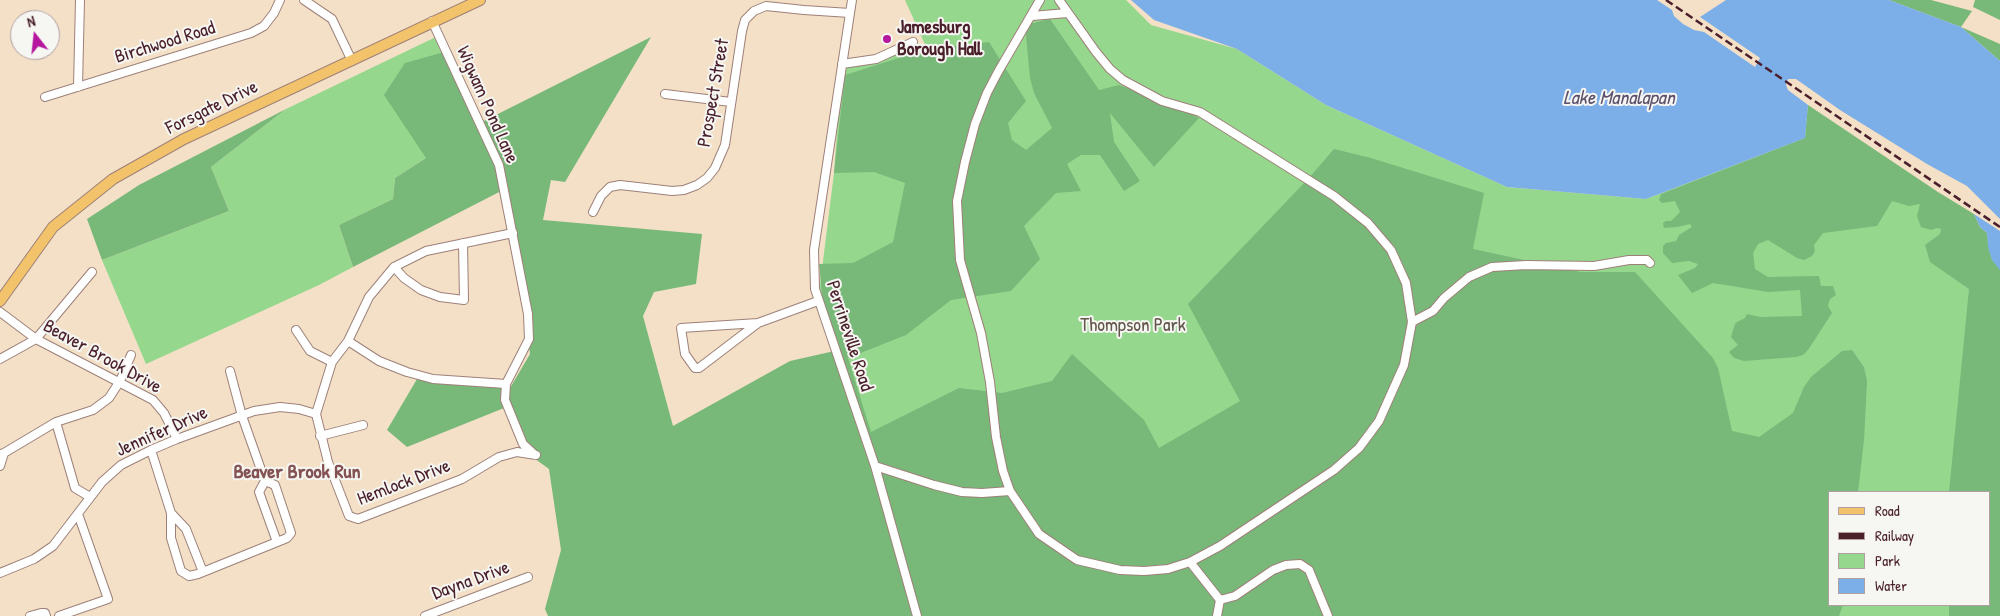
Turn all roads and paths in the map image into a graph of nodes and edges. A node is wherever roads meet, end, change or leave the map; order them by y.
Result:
1 (80, 0) edge
2 (280, 0) edge
3 (304, 0) edge
4 (480, 0) edge
5 (852, 0) edge
6 (1040, 0) edge
7 (1058, 0) edge
8 (850, 13) junction
9 (1067, 13) junction
10 (1032, 16) junction
11 (432, 21) junction
12 (913, 42) dead end
13 (352, 60) junction
14 (842, 64) junction
15 (78, 87) junction
16 (666, 94) dead end
17 (46, 97) dead end
18 (731, 102) junction
19 (593, 212) dead end
20 (513, 233) junction
21 (463, 243) junction
22 (1650, 263) dead end
23 (394, 267) junction
24 (92, 272) dead end
25 (0, 301) edge
26 (818, 302) junction
27 (0, 312) edge
28 (1412, 322) junction
29 (758, 323) junction
30 (296, 330) dead end
31 (36, 340) junction
32 (348, 341) junction
33 (131, 355) dead end
34 (0, 359) edge
35 (332, 362) junction
36 (230, 371) dead end
37 (120, 381) junction
38 (506, 384) junction
39 (316, 414) junction
40 (242, 416) junction
41 (56, 422) junction
42 (363, 425) dead end
43 (320, 436) junction
44 (177, 439) junction
45 (150, 450) junction
46 (2, 454) edge
47 (0, 466) edge
48 (875, 466) junction
49 (265, 481) junction
50 (1010, 490) junction
51 (90, 497) junction
52 (171, 513) junction
53 (78, 514) junction
54 (276, 542) junction
55 (1190, 562) junction
56 (203, 572) junction
57 (0, 573) edge
58 (528, 577) dead end
59 (1220, 600) junction
60 (30, 616) edge
61 (46, 616) edge
62 (58, 616) edge
63 (425, 616) edge
64 (917, 616) edge
65 (1217, 616) edge
66 (1328, 616) edge

1 - 15 street
2 - 15 street, Birchwood Road
3 - 13 street
4 - 11 main road, Forsgate Drive
5 - 8 street, Perrineville Road
6 - 10 street
7 - 9 street
8 - 14 street, Perrineville Road
8 - 18 street, Prospect Street
9 - 10 street
9 - 28 street
10 - 50 street
11 - 13 main road, Forsgate Drive
11 - 20 street, Wigwam Pond Lane
12 - 14 street
13 - 25 main road, Forsgate Drive
14 - 26 street, Perrineville Road
15 - 17 street, Birchwood Road
16 - 18 street
18 - 19 street, Prospect Street
20 - 21 street, Hemlock Drive
20 - 38 street, Wigwam Pond Lane
21 - 23 street, Hemlock Drive
21 - 23 street
22 - 28 street
23 - 32 street, Hemlock Drive
24 - 31 street
26 - 29 street
26 - 48 street, Perrineville Road
27 - 31 street, Beaver Brook Drive
28 - 55 street
29 - 29 street
30 - 35 street
31 - 34 street
31 - 37 street, Beaver Brook Drive
32 - 35 street, Hemlock Drive
32 - 38 street
33 - 37 street
35 - 39 street, Hemlock Drive
36 - 40 street
37 - 41 street
37 - 44 street, Beaver Brook Drive
38 - 43 street, Hemlock Drive
39 - 40 street, Jennifer Drive
39 - 43 street, Hemlock Drive
40 - 44 street, Jennifer Drive
40 - 49 street
41 - 46 street
41 - 51 street
42 - 43 street
44 - 45 street, Jennifer Drive
45 - 51 street, Jennifer Drive
45 - 52 street
46 - 47 street
48 - 50 street
48 - 64 street, Perrineville Road
49 - 54 street
49 - 54 street
50 - 55 street
51 - 53 street, Jennifer Drive
52 - 56 street
52 - 56 street
53 - 57 street, Jennifer Drive
53 - 62 street
54 - 56 street
55 - 59 street
58 - 63 street, Dayna Drive
59 - 65 street
59 - 66 street
60 - 61 street

